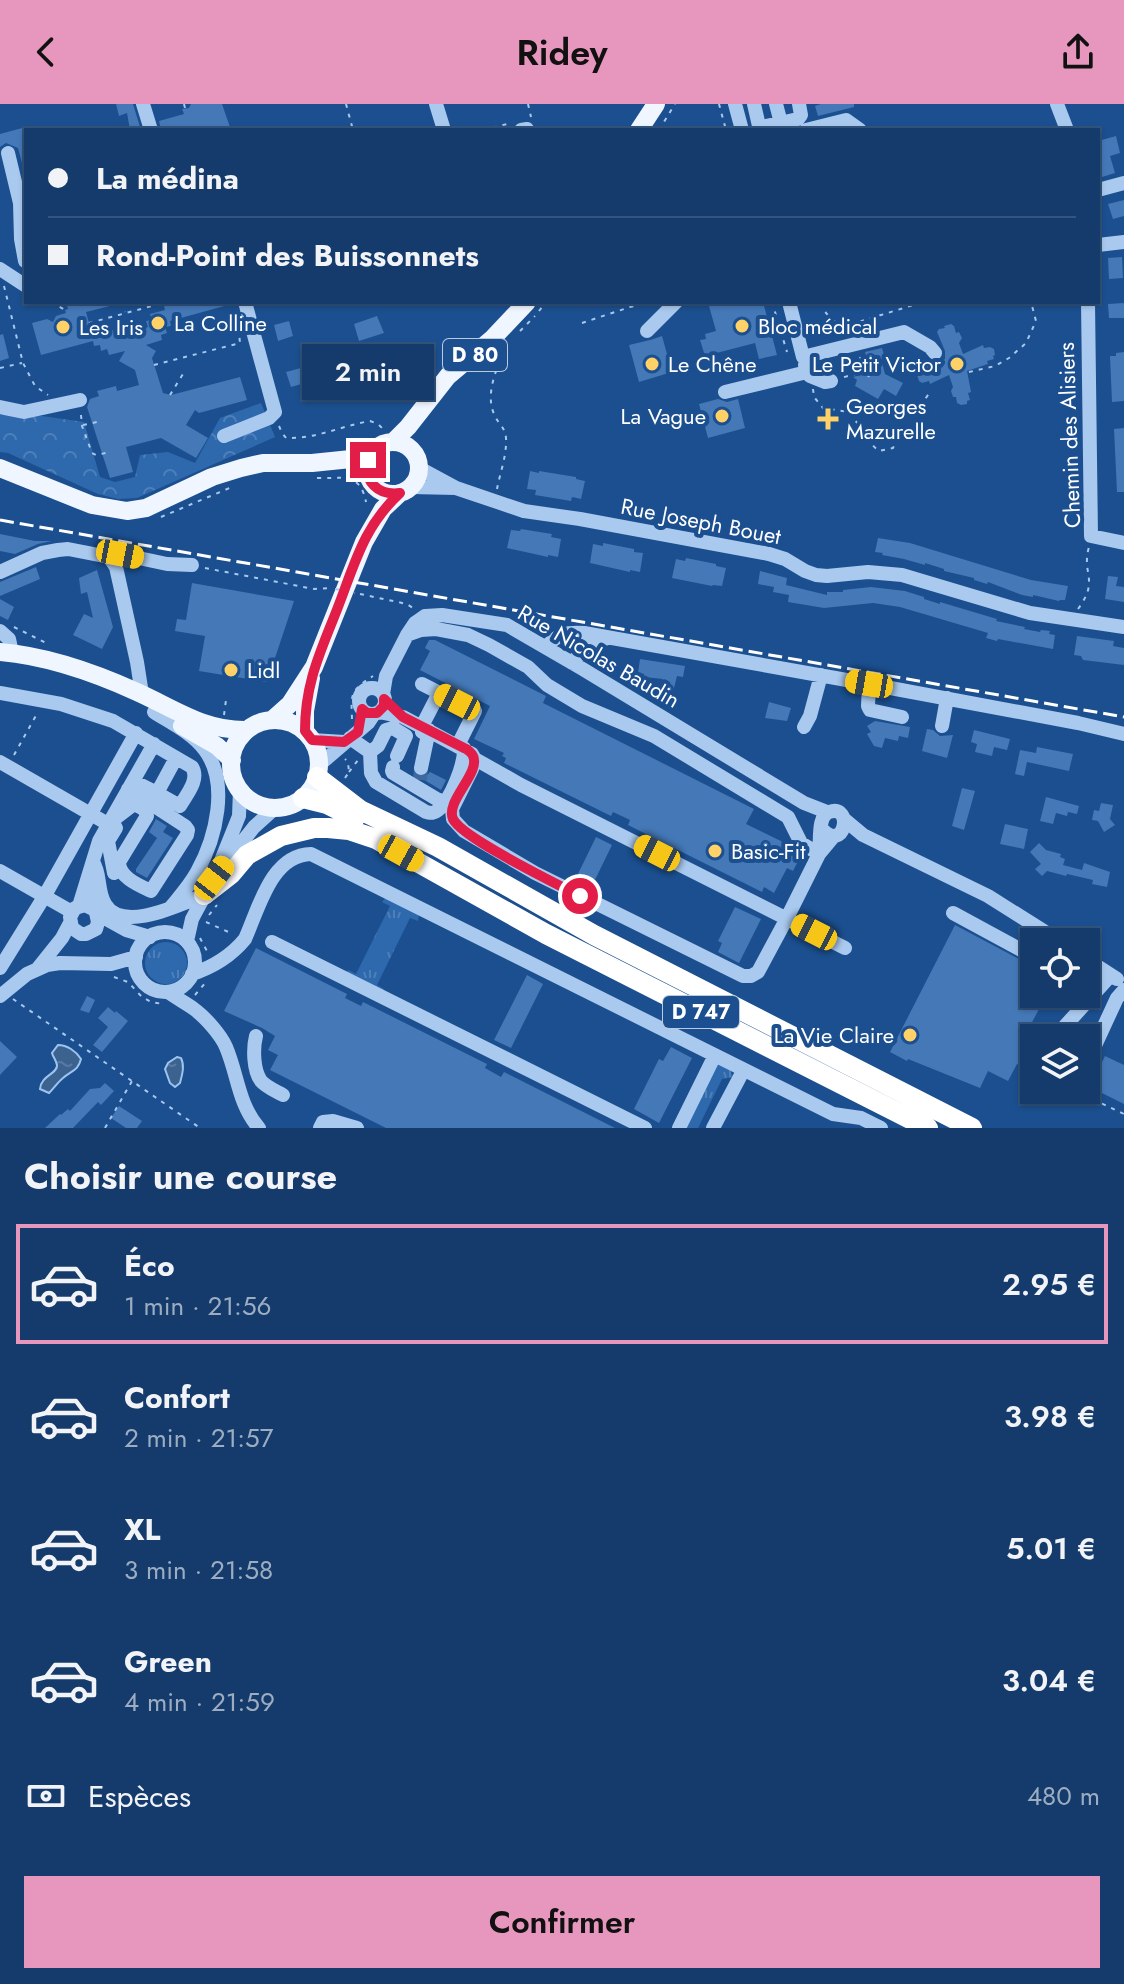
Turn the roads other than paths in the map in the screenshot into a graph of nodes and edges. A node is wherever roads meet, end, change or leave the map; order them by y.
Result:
1 (143, 104) edge
2 (436, 104) edge
3 (656, 104) edge
4 (735, 104) edge
5 (754, 104) edge
6 (776, 104) edge
7 (799, 104) edge
8 (1057, 104) edge
9 (781, 123) junction
10 (150, 128) edge
11 (443, 128) edge
12 (640, 128) edge
13 (741, 128) edge
14 (814, 128) edge
15 (857, 128) edge
16 (1066, 128) edge
17 (8, 153) dead end
18 (1124, 183) edge
19 (1100, 189) edge
20 (1124, 242) edge
21 (1100, 245) edge
22 (24, 256) edge
23 (24, 261) edge
24 (0, 268) edge
25 (24, 285) edge
26 (246, 304) edge
27 (525, 304) edge
28 (674, 304) edge
29 (790, 304) edge
30 (1088, 304) edge
31 (647, 331) dead end
32 (935, 353) dead end
33 (807, 368) junction
34 (831, 381) road end
35 (725, 392) dead end
36 (80, 400) road end
37 (0, 407) edge
38 (424, 408) junction
39 (224, 436) dead end
40 (392, 436) junction
41 (371, 453) junction
42 (417, 460) junction
43 (312, 463) junction
44 (0, 468) edge
45 (370, 480) junction
46 (456, 488) junction
47 (406, 490) junction
48 (364, 542) junction
49 (1124, 543) edge
50 (109, 557) junction
51 (192, 565) road end
52 (0, 572) edge
53 (1124, 627) edge
54 (0, 631) edge
55 (407, 635) junction
56 (614, 639) junction
57 (546, 647) junction
58 (4, 655) edge
59 (572, 663) junction
60 (314, 667) junction
61 (821, 675) junction
62 (422, 684) dead end
63 (869, 684) junction
64 (0, 693) edge
65 (439, 693) junction
66 (142, 694) junction
67 (947, 698) junction
68 (376, 703) junction
69 (154, 712) junction
70 (902, 717) dead end
71 (272, 720) junction
72 (942, 726) dead end
73 (804, 727) dead end
74 (426, 728) junction
75 (247, 730) junction
76 (136, 733) junction
77 (1124, 734) edge
78 (309, 736) junction
79 (406, 736) junction
80 (348, 741) junction
81 (154, 744) junction
82 (465, 750) junction
83 (370, 752) junction
84 (176, 758) junction
85 (232, 760) junction
86 (4, 764) edge
87 (318, 771) junction
88 (420, 779) junction
89 (131, 785) junction
90 (240, 790) junction
91 (157, 793) junction
92 (303, 798) junction
93 (446, 800) junction
94 (275, 808) junction
95 (127, 811) junction
96 (90, 814) junction
97 (108, 824) junction
98 (831, 825) junction
99 (819, 854) junction
100 (92, 861) junction
101 (0, 871) edge
102 (114, 876) dead end
103 (88, 878) junction
104 (213, 890) junction
105 (476, 894) junction
106 (44, 897) junction
107 (171, 907) junction
108 (953, 913) dead end
109 (74, 914) junction
110 (96, 918) junction
111 (787, 918) junction
112 (1039, 928) edge
113 (169, 932) junction
114 (150, 937) junction
115 (192, 942) junction
116 (272, 942) dead end
117 (845, 948) dead end
118 (1020, 949) edge
119 (137, 954) junction
120 (215, 961) junction
121 (0, 968) edge
122 (38, 968) junction
123 (1100, 968) edge
124 (109, 969) junction
125 (1111, 975) junction
126 (139, 976) junction
127 (190, 979) junction
128 (1100, 983) edge
129 (1124, 984) edge
130 (1124, 990) edge
131 (168, 992) junction
132 (6, 998) edge
133 (189, 1003) junction
134 (1100, 1035) edge
135 (256, 1036) dead end
136 (715, 1055) junction
137 (743, 1071) junction
138 (257, 1073) junction
139 (235, 1078) junction
140 (283, 1095) dead end
141 (841, 1122) edge
142 (259, 1128) edge
143 (320, 1128) edge
144 (357, 1128) edge
145 (645, 1128) edge
146 (679, 1128) edge
147 (713, 1128) edge
148 (881, 1128) edge
149 (928, 1128) edge
150 (972, 1128) edge

1 - 10 street
2 - 11 street
3 - 12 main road
4 - 13 street
5 - 9 street
6 - 9 street
7 - 9 street
8 - 16 street
14 - 15 street
17 - 22 street
18 - 19 street
20 - 21 street
23 - 24 street
24 - 25 street
26 - 39 street
27 - 38 main road, D 80
28 - 31 street
29 - 33 street
30 - 49 street, Chemin des Alisiers
32 - 33 street
33 - 34 street
33 - 35 street
36 - 37 street
38 - 40 main road, D 80
38 - 42 main road, D 80
40 - 41 main road
40 - 42 main road
41 - 43 main road
41 - 45 main road
42 - 46 street, Rue Joseph Bouet
42 - 47 main road
43 - 44 main road
43 - 45 main road
45 - 47 main road
45 - 48 main road
46 - 47 street, Rue Joseph Bouet
46 - 53 street, Rue Joseph Bouet
47 - 48 main road
48 - 60 main road
50 - 51 street
50 - 52 street
50 - 66 street
54 - 58 street
55 - 57 street, Rue Nicolas Baudin
55 - 68 street
55 - 99 street
56 - 57 street
56 - 59 street
56 - 61 street
57 - 59 street, Rue Nicolas Baudin
58 - 66 main road
58 - 69 main road
59 - 98 street, Rue Nicolas Baudin
60 - 71 main road
60 - 78 main road
61 - 63 street
61 - 73 street
62 - 65 street
63 - 67 street
63 - 70 street
64 - 76 street
65 - 74 street
65 - 82 street
66 - 75 main road
67 - 72 street
67 - 77 street
68 - 74 street
68 - 80 street
69 - 85 main road
69 - 107 street
71 - 75 main road
71 - 78 main road
74 - 79 street
74 - 82 street
74 - 88 street
75 - 85 main road
76 - 81 street
76 - 96 street
78 - 80 street
78 - 87 main road
79 - 83 street
79 - 88 street
80 - 83 street
80 - 87 street
81 - 84 street
81 - 89 street
82 - 93 street
82 - 111 street
82 - 111 street
83 - 93 street
84 - 91 street
84 - 91 street
85 - 90 main road
86 - 96 street
87 - 92 main road
87 - 150 highway, D 747
88 - 93 street
89 - 91 street
89 - 95 street
89 - 97 street
90 - 94 main road
90 - 104 street
92 - 94 main road
92 - 105 highway, D 747
94 - 104 street
95 - 97 street
95 - 102 street
96 - 97 street
96 - 106 street
97 - 100 street
98 - 99 street
98 - 112 street, Rue Nicolas Baudin
99 - 111 street
100 - 103 street
100 - 107 street
101 - 106 street
103 - 109 street
103 - 110 street
104 - 105 highway
104 - 107 street
104 - 113 street
104 - 115 street
105 - 149 highway, D 747
106 - 109 street
106 - 121 street
108 - 118 street
109 - 110 street
109 - 110 street
109 - 122 street
110 - 114 street
110 - 119 street
111 - 117 street
113 - 114 street
113 - 115 street
114 - 119 street
115 - 120 street
115 - 127 street
116 - 145 street
119 - 124 street
119 - 126 street
120 - 127 street
120 - 136 street
122 - 124 street
122 - 132 street
123 - 125 street
124 - 126 street
125 - 128 street
125 - 129 street
126 - 131 street
127 - 131 street
127 - 133 street
130 - 134 street
131 - 133 street
133 - 139 street
135 - 138 street
136 - 137 street
136 - 146 street
137 - 141 street
137 - 147 street
138 - 139 street
138 - 140 street
139 - 142 street
141 - 148 street
143 - 144 street

